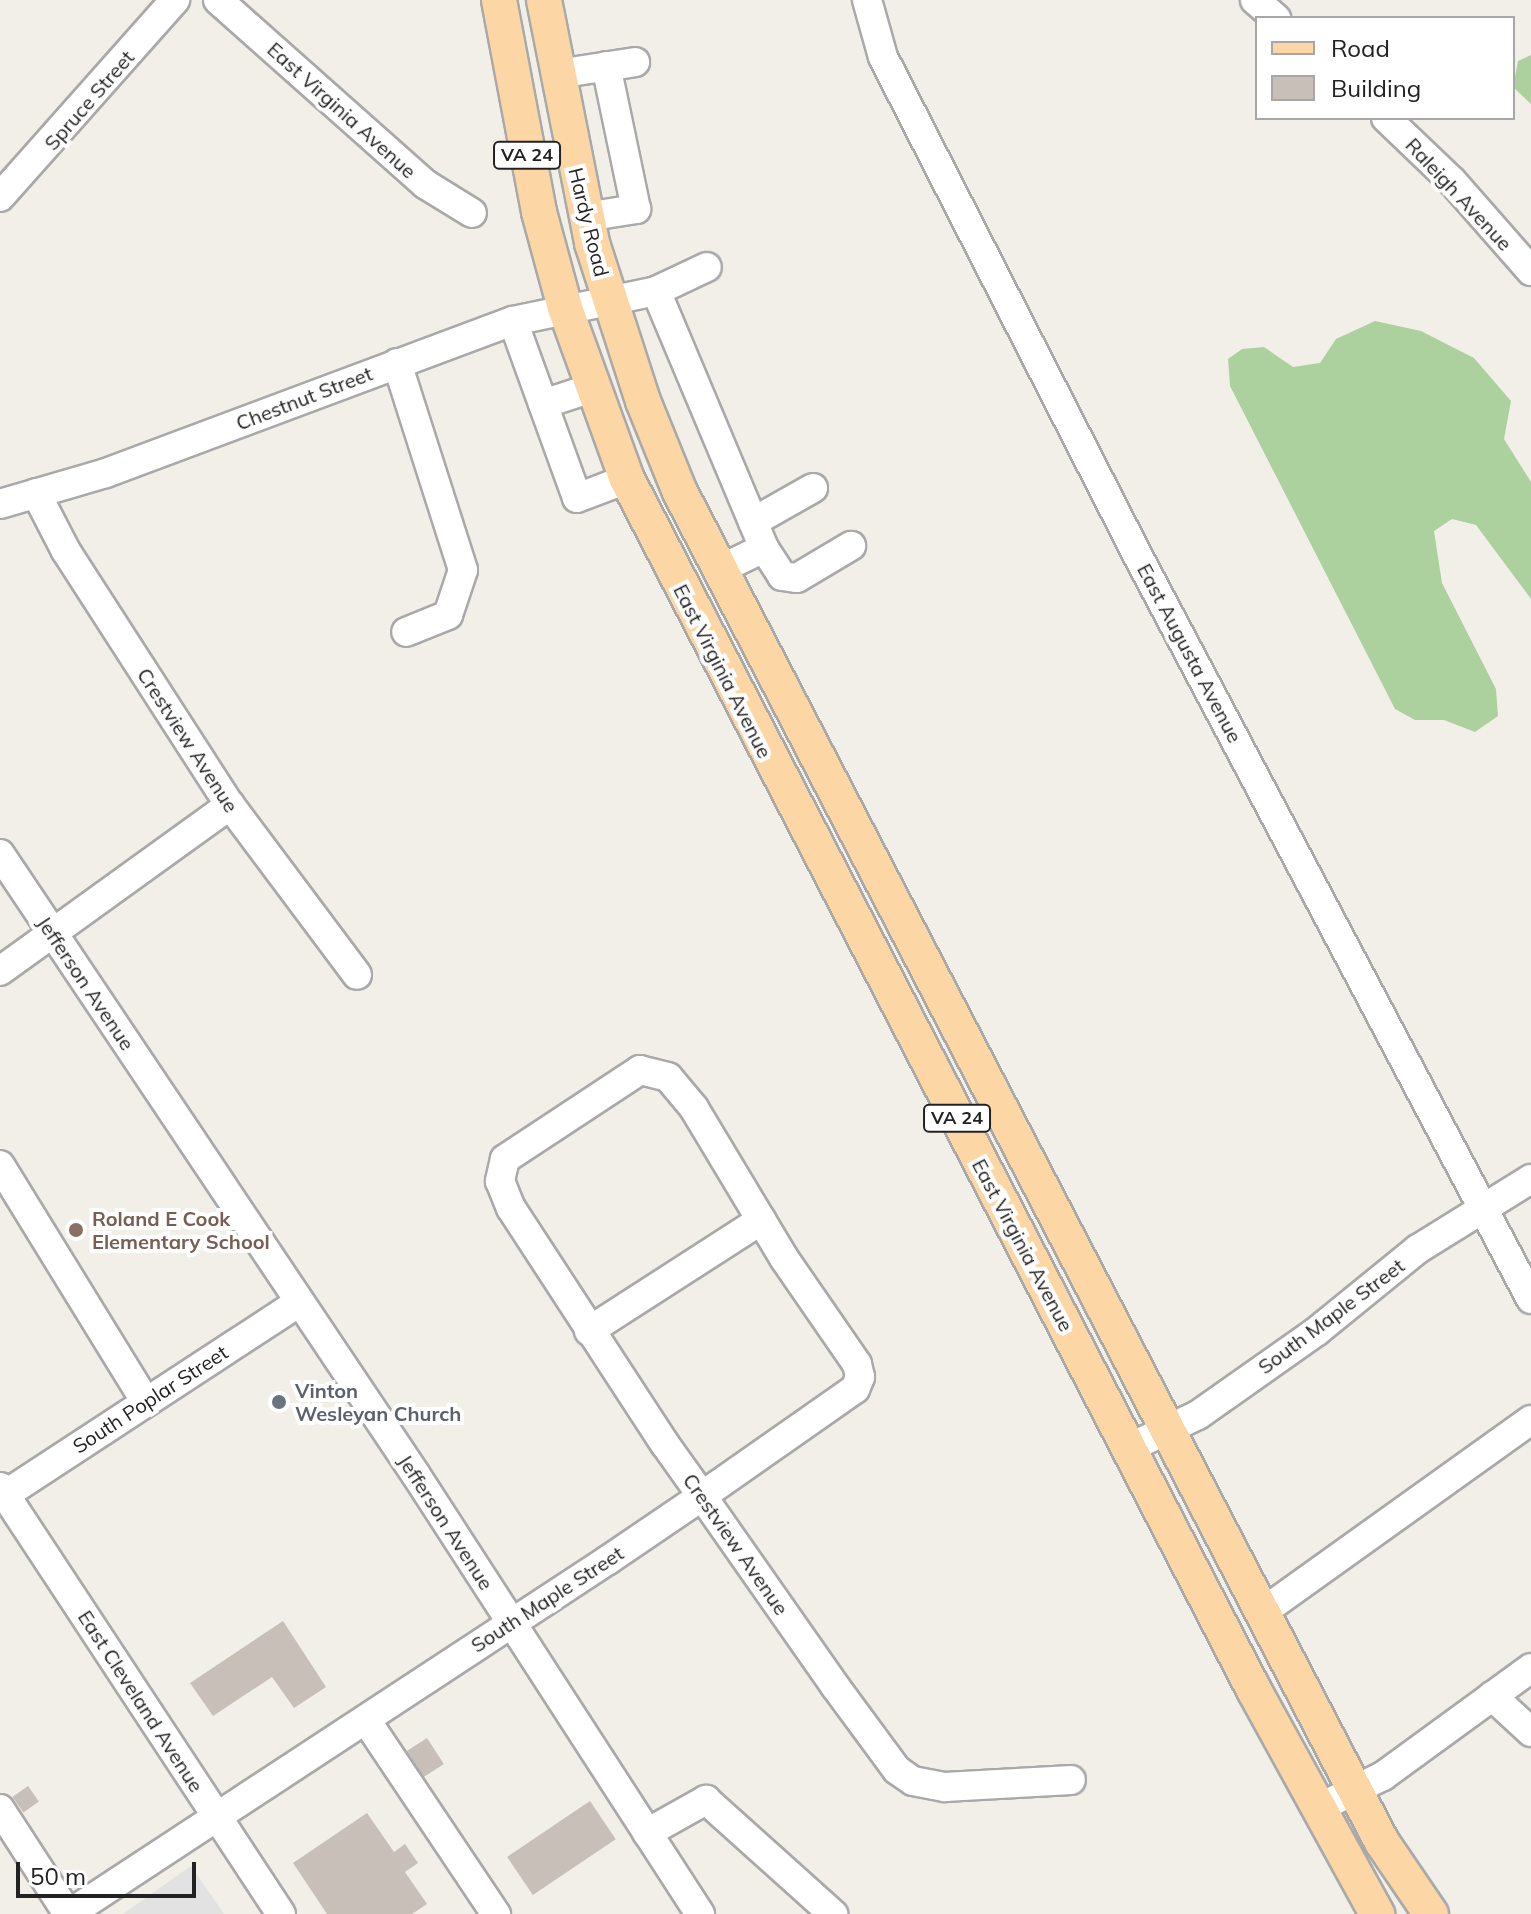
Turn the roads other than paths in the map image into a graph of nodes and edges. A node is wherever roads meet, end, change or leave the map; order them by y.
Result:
1 (175, 0) edge
2 (218, 0) edge
3 (499, 0) edge
4 (544, 0) edge
5 (867, 0) edge
6 (1255, 0) edge
7 (1274, 16) edge
8 (635, 62) dead end
9 (606, 66) junction
10 (557, 74) junction
11 (1388, 120) edge
12 (0, 197) edge
13 (472, 213) dead end
14 (586, 217) junction
15 (707, 267) dead end
16 (1531, 271) edge
17 (656, 291) junction
18 (611, 302) junction
19 (565, 308) junction
20 (513, 321) junction
21 (397, 363) junction
22 (592, 388) junction
23 (543, 404) junction
24 (627, 479) junction
25 (813, 488) dead end
26 (36, 493) junction
27 (0, 504) edge
28 (753, 522) junction
29 (851, 546) dead end
30 (764, 548) junction
31 (721, 569) junction
32 (406, 632) dead end
33 (230, 805) junction
34 (0, 854) edge
35 (53, 935) junction
36 (0, 971) edge
37 (357, 975) dead end
38 (0, 1165) edge
39 (1531, 1179) edge
40 (1482, 1207) junction
41 (761, 1220) junction
42 (1531, 1299) edge
43 (300, 1302) junction
44 (589, 1331) junction
45 (146, 1402) junction
46 (1531, 1420) edge
47 (1169, 1430) junction
48 (1129, 1448) junction
49 (2, 1493) edge
50 (702, 1496) junction
51 (1264, 1611) junction
52 (511, 1622) junction
53 (1531, 1668) edge
54 (1492, 1696) junction
55 (366, 1720) junction
56 (1531, 1732) edge
57 (1071, 1780) dead end
58 (1358, 1791) junction
59 (0, 1809) edge
60 (1317, 1809) junction
61 (217, 1818) junction
62 (647, 1833) junction
63 (1420, 1910) edge
64 (68, 1914) edge
65 (281, 1914) edge
66 (496, 1914) edge
67 (700, 1914) edge
68 (833, 1914) edge
69 (1377, 1914) edge

1 - 12 street, Spruce Street
2 - 13 street, East Virginia Avenue
3 - 19 main road, VA 24
4 - 10 main road, Hardy Road / VA 24
5 - 40 street, East Augusta Avenue
6 - 7 street
8 - 9 street
9 - 10 street
9 - 14 street
10 - 14 main road, Hardy Road / VA 24
11 - 16 street, Raleigh Avenue
14 - 18 main road, Hardy Road / VA 24
15 - 17 street, Chestnut Street
17 - 18 street, Chestnut Street
17 - 28 street
18 - 19 street, Chestnut Street
18 - 31 main road, VA 24
19 - 20 street, Chestnut Street
19 - 22 main road, East Virginia Avenue / VA 24
20 - 21 street, Chestnut Street
20 - 23 street
21 - 26 street, Chestnut Street
21 - 32 street
22 - 23 street
22 - 24 main road, East Virginia Avenue / VA 24
23 - 24 street
24 - 48 main road, East Virginia Avenue / VA 24
25 - 28 street
26 - 27 street, Chestnut Street
26 - 33 street, Crestview Avenue
28 - 30 street
29 - 30 street
30 - 31 street
31 - 47 main road, VA 24
33 - 35 street
33 - 37 street, Crestview Avenue
34 - 35 street, Jefferson Avenue
35 - 36 street
35 - 43 street, Jefferson Avenue
38 - 45 street
39 - 40 street, South Maple Street
40 - 42 street, East Augusta Avenue
40 - 47 street, South Maple Street
41 - 44 street
41 - 44 street, Crestview Avenue
41 - 50 street, South Maple Street
43 - 45 street, South Poplar Street
43 - 52 street, Jefferson Avenue
44 - 50 street, Crestview Avenue
45 - 49 street, South Poplar Street
46 - 51 street
47 - 48 street, South Maple Street
47 - 51 main road, VA 24
48 - 60 main road, East Virginia Avenue / VA 24
49 - 61 street, East Cleveland Avenue
50 - 52 street, South Maple Street
50 - 57 street, Crestview Avenue
51 - 58 main road, VA 24
52 - 55 street, South Maple Street
52 - 62 street, Jefferson Avenue
53 - 54 street
54 - 56 street
54 - 58 street
55 - 61 street, South Maple Street
55 - 66 street
58 - 60 street
58 - 63 main road, VA 24
59 - 64 street
60 - 69 main road, East Virginia Avenue / VA 24
61 - 64 street, South Maple Street
61 - 65 street, East Cleveland Avenue
62 - 67 street, Jefferson Avenue
62 - 68 street

